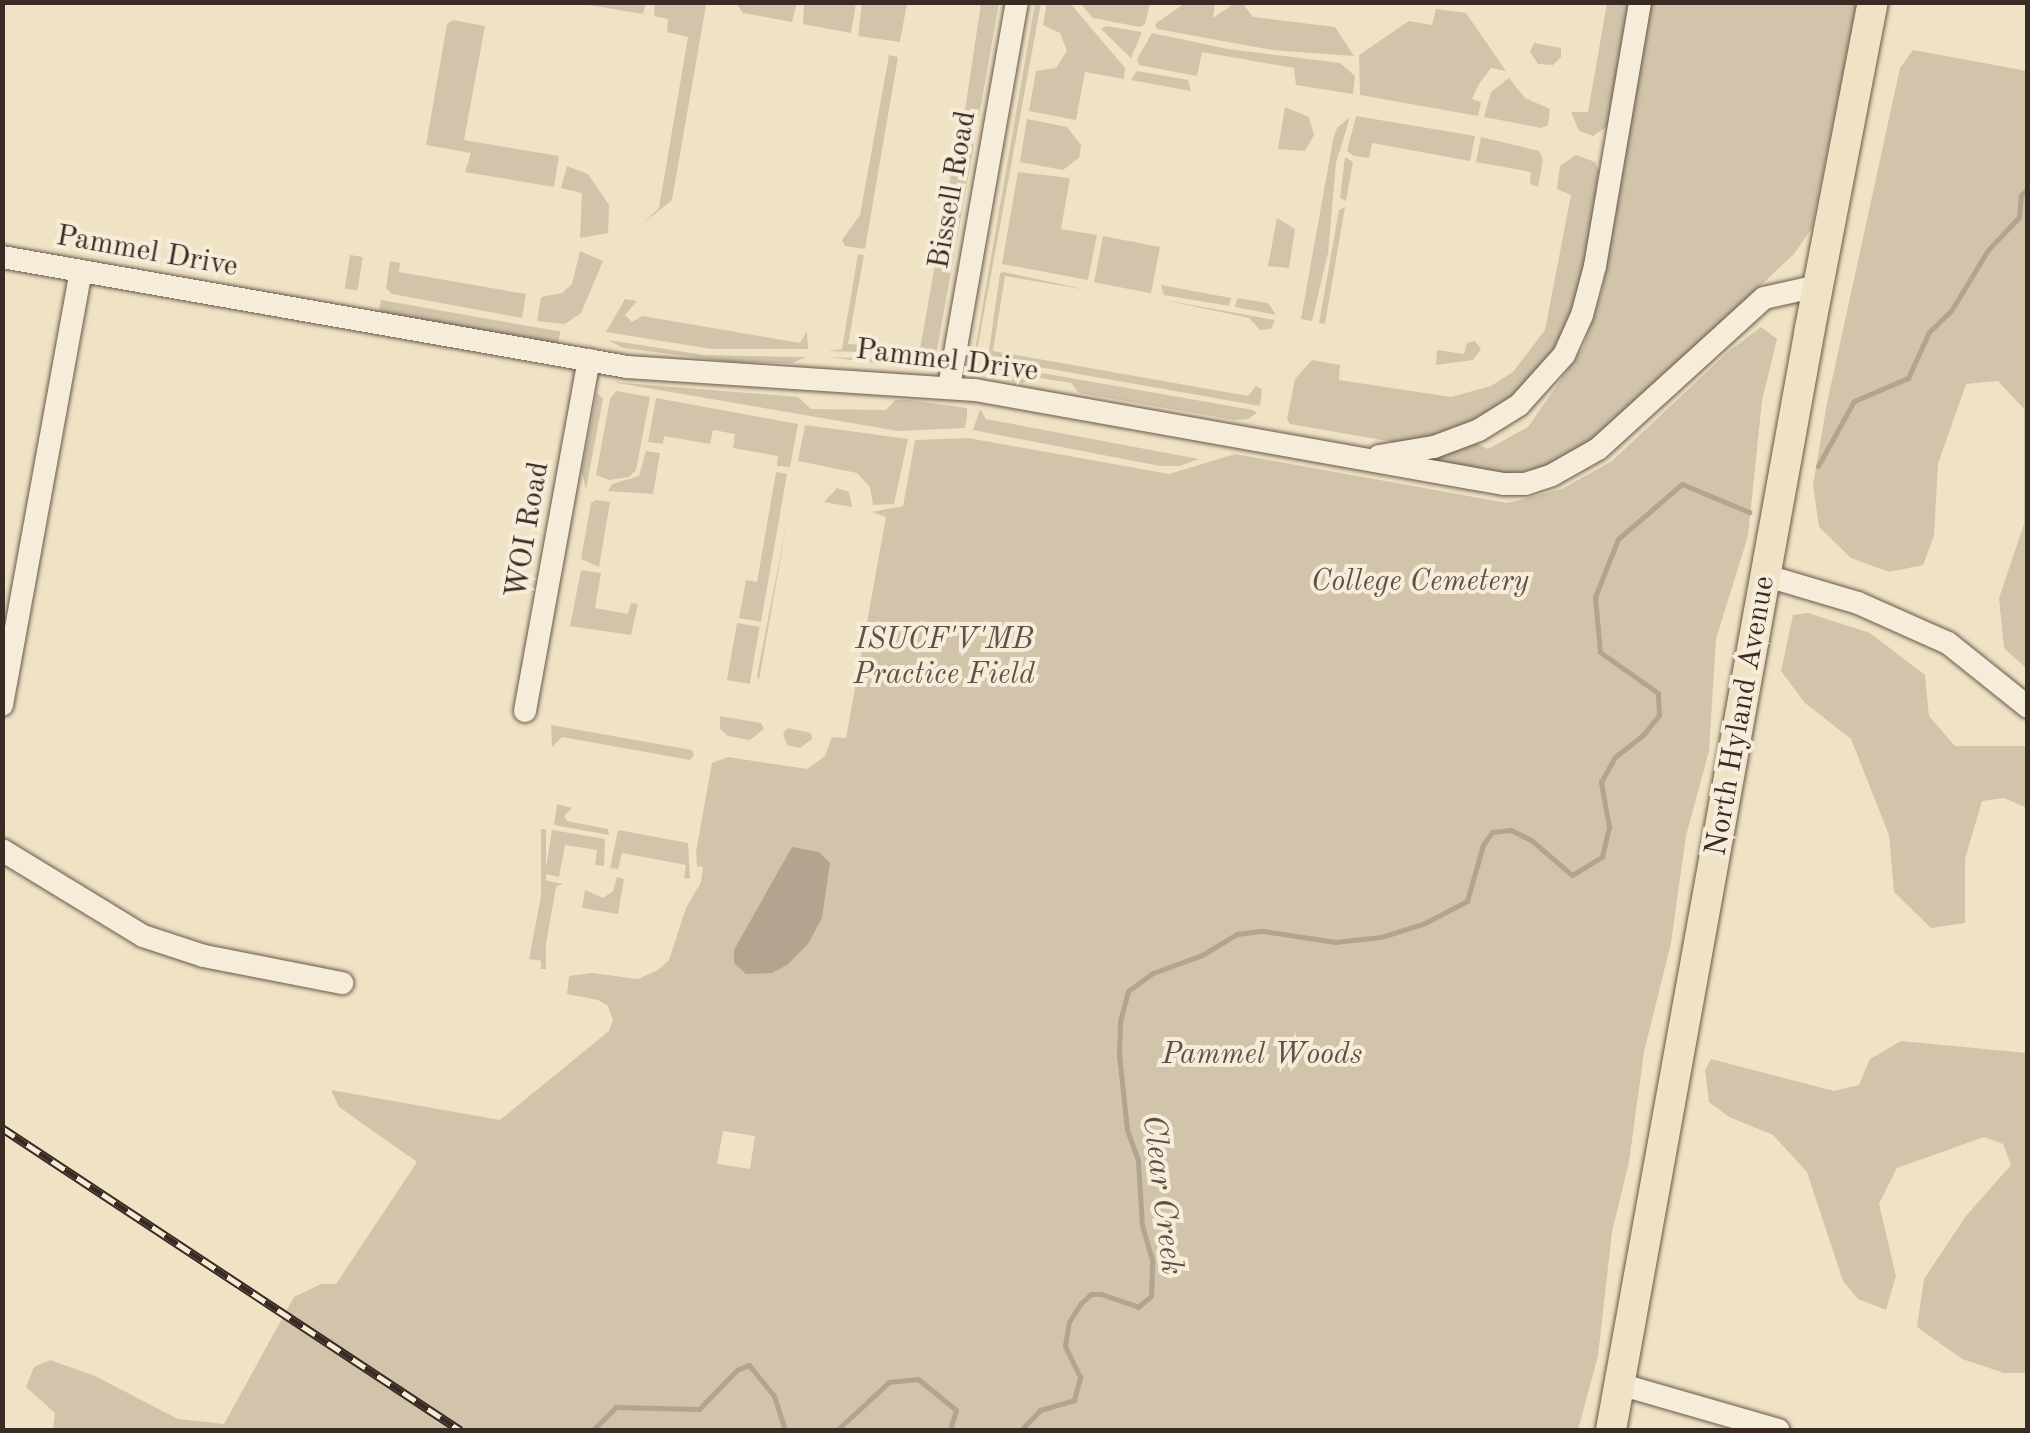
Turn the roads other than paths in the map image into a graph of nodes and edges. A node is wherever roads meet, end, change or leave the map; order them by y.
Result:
1 (1016, 2) edge
2 (1640, 2) edge
3 (1873, 2) edge
4 (2, 256) edge
5 (82, 270) junction
6 (1818, 286) junction
7 (589, 360) junction
8 (949, 387) junction
9 (1356, 458) junction
10 (1766, 576) junction
11 (2, 705) edge
12 (2028, 707) edge
13 (526, 711) dead end
14 (2, 850) edge
15 (342, 983) dead end
16 (1619, 1384) junction
17 (1611, 1430) edge
18 (1778, 1430) edge

1 - 8 street, Bissell Road
2 - 9 street
3 - 6 main road, North Hyland Avenue
4 - 5 street, Pammel Drive
5 - 7 street, Pammel Drive
5 - 11 street
6 - 9 street, Pammel Drive
6 - 10 main road, North Hyland Avenue
7 - 8 street, Pammel Drive
7 - 13 street, WOI Road
8 - 9 street, Pammel Drive
10 - 12 street
10 - 16 main road, North Hyland Avenue
14 - 15 street
16 - 17 main road, North Hyland Avenue
16 - 18 street

